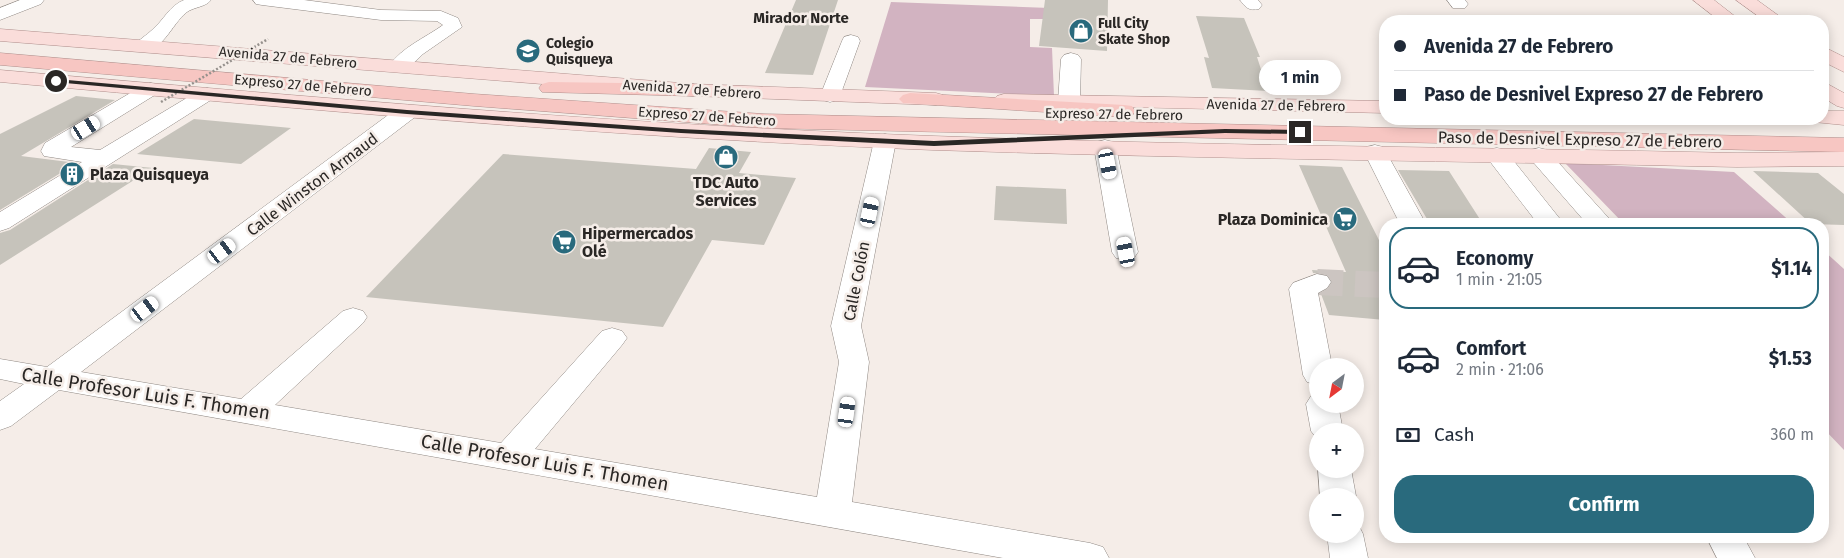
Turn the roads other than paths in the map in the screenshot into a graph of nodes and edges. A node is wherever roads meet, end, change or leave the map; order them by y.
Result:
1 (35, 0) edge
2 (202, 0) edge
3 (262, 0) edge
4 (1702, 0) edge
5 (1745, 0) edge
6 (178, 6) edge
7 (0, 15) edge
8 (1723, 15) edge
9 (1767, 15) edge
10 (0, 35) edge
11 (851, 41) dead end
12 (144, 46) junction
13 (0, 48) edge
14 (1829, 56) edge
15 (0, 59) edge
16 (1072, 59) dead end
17 (399, 66) junction
18 (1844, 66) edge
19 (198, 71) junction
20 (0, 76) edge
21 (693, 90) junction
22 (1829, 92) edge
23 (476, 93) junction
24 (207, 94) junction
25 (156, 96) junction
26 (830, 96) junction
27 (910, 98) junction
28 (1068, 101) junction
29 (1844, 102) edge
30 (1379, 108) edge
31 (407, 112) junction
32 (1829, 117) edge
33 (1844, 118) edge
34 (1219, 124) junction
35 (681, 131) junction
36 (1844, 132) edge
37 (885, 141) junction
38 (934, 144) junction
39 (1844, 145) edge
40 (1105, 147) junction
41 (1375, 152) junction
42 (1497, 155) junction
43 (1539, 155) junction
44 (105, 158) junction
45 (1844, 159) edge
46 (1410, 218) edge
47 (1546, 218) edge
48 (1596, 218) edge
49 (0, 223) edge
50 (1126, 252) dead end
51 (1310, 286) dead end
52 (353, 316) dead end
53 (612, 338) dead end
54 (1316, 358) edge
55 (0, 369) edge
56 (52, 378) junction
57 (249, 410) junction
58 (0, 418) edge
59 (509, 456) junction
60 (833, 512) junction
61 (1346, 543) edge
62 (1728, 543) edge
63 (1090, 558) edge
64 (1349, 558) edge
65 (1736, 558) edge

1 - 7 street
2 - 6 street
3 - 17 street
4 - 8 main road
5 - 9 main road
6 - 12 street
10 - 12 main road, Avenida 27 de Febrero
11 - 26 street
12 - 17 main road, Avenida 27 de Febrero
13 - 19 highway
14 - 18 main road
15 - 19 highway
16 - 28 street
17 - 21 main road, Avenida 27 de Febrero
19 - 23 highway, Expreso 27 de Febrero
20 - 25 main road
21 - 23 highway
21 - 26 main road, Avenida 27 de Febrero
22 - 29 main road
23 - 34 highway, Expreso 27 de Febrero
23 - 35 highway
24 - 25 main road
24 - 31 main road
24 - 44 street
25 - 44 street
26 - 27 main road, Avenida 27 de Febrero
27 - 28 main road, Avenida 27 de Febrero
27 - 34 highway
28 - 30 main road, Avenida 27 de Febrero
31 - 35 main road
31 - 56 street, Calle Winston Armaud
32 - 33 main road
34 - 36 highway, Paso de Desnivel Expreso 27 de Febrero
34 - 38 highway
34 - 39 highway, Paso de Desnivel Expreso 27 de Febrero
35 - 37 main road
37 - 38 main road
37 - 60 street, Calle Colón
38 - 40 main road
40 - 41 main road
40 - 50 street
41 - 42 main road
41 - 46 street
42 - 43 main road
42 - 47 street
43 - 45 main road
43 - 48 street
44 - 49 street
51 - 54 street
52 - 57 street
53 - 59 street
55 - 56 street, Calle Profesor Luis F. Thomen
56 - 57 street, Calle Profesor Luis F. Thomen
56 - 58 street, Calle Winston Armaud
57 - 59 street, Calle Profesor Luis F. Thomen
59 - 60 street, Calle Profesor Luis F. Thomen
60 - 63 street, Calle Profesor Luis F. Thomen
61 - 64 street
62 - 65 street

